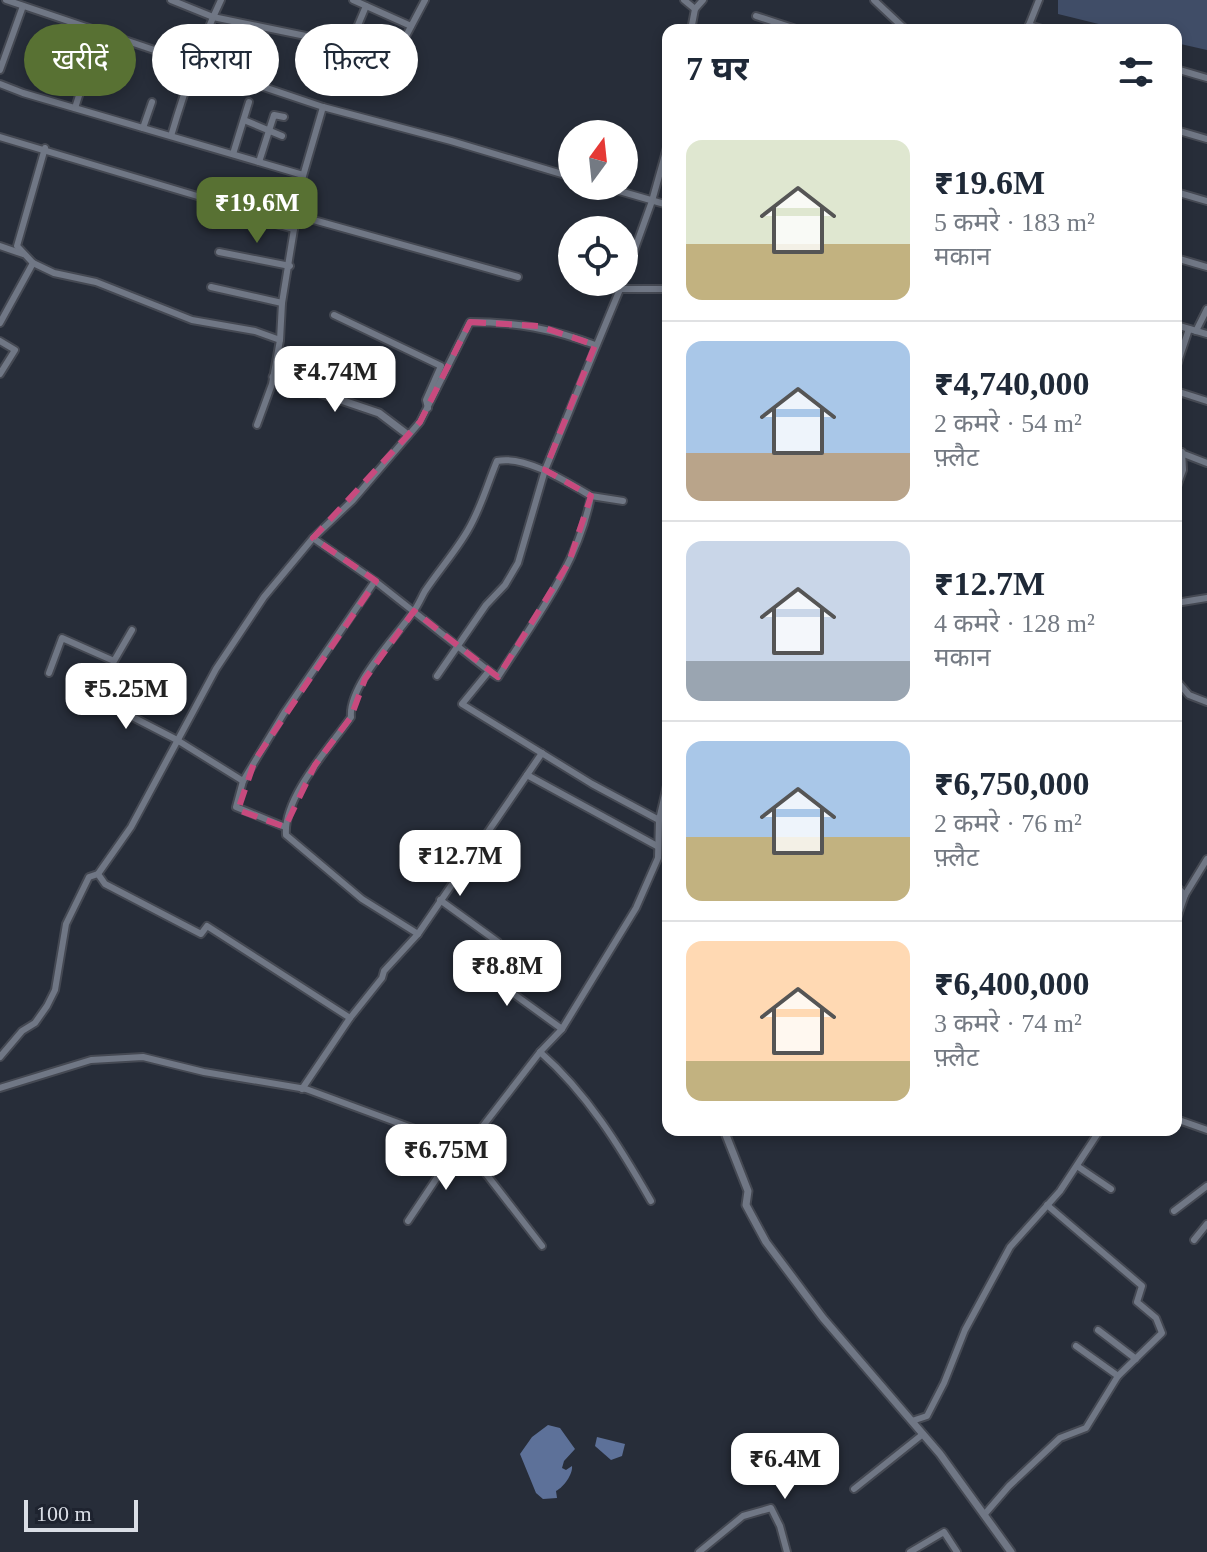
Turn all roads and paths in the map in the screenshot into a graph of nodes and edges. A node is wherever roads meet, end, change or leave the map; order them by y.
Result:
1 (6, 0) edge
2 (171, 0) edge
3 (221, 0) edge
4 (353, 0) edge
5 (684, 0) edge
6 (703, 0) edge
7 (874, 0) edge
8 (1039, 0) edge
9 (422, 1) edge
10 (23, 6) junction
11 (366, 6) junction
12 (695, 9) junction
13 (756, 16) dead end
14 (213, 17) junction
15 (210, 24) edge
16 (358, 24) edge
17 (406, 24) edge
18 (412, 24) edge
19 (692, 24) edge
20 (779, 24) edge
21 (894, 24) edge
22 (1030, 24) edge
23 (295, 34) edge
24 (152, 51) edge
25 (0, 70) edge
26 (1182, 71) edge
27 (1207, 78) edge
28 (0, 84) edge
29 (279, 93) edge
30 (79, 96) edge
31 (183, 96) edge
32 (152, 102) dead end
33 (249, 102) dead end
34 (323, 107) junction
35 (75, 108) junction
36 (284, 117) dead end
37 (244, 120) junction
38 (143, 128) junction
39 (269, 130) junction
40 (1182, 132) edge
41 (171, 136) junction
42 (282, 136) dead end
43 (0, 137) edge
44 (1207, 139) edge
45 (237, 142) junction
46 (247, 144) dead end
47 (45, 148) junction
48 (233, 154) junction
49 (259, 162) junction
50 (662, 165) edge
51 (558, 173) edge
52 (303, 175) junction
53 (1182, 194) edge
54 (638, 197) edge
55 (652, 201) junction
56 (1207, 201) edge
57 (662, 204) edge
58 (292, 214) junction
59 (294, 229) junction
60 (638, 239) edge
61 (0, 246) edge
62 (219, 252) dead end
63 (25, 255) junction
64 (1182, 260) edge
65 (33, 263) junction
66 (290, 266) junction
67 (1207, 267) edge
68 (518, 277) dead end
69 (638, 285) edge
70 (211, 287) dead end
71 (662, 288) edge
72 (616, 296) edge
73 (282, 303) junction
74 (1207, 309) edge
75 (334, 315) dead end
76 (0, 323) edge
77 (1182, 327) edge
78 (1193, 330) junction
79 (1207, 334) edge
80 (280, 340) junction
81 (0, 341) edge
82 (595, 345) junction
83 (1182, 355) edge
84 (0, 374) edge
85 (273, 377) junction
86 (1182, 393) edge
87 (1207, 401) edge
88 (428, 408) junction
89 (257, 425) dead end
90 (408, 435) junction
91 (1182, 453) edge
92 (1207, 463) edge
93 (545, 470) junction
94 (591, 496) junction
95 (623, 501) dead end
96 (313, 538) junction
97 (375, 581) junction
98 (1207, 598) edge
99 (1182, 602) edge
100 (414, 611) junction
101 (132, 630) dead end
102 (458, 646) junction
103 (489, 671) junction
104 (49, 673) dead end
105 (437, 676) dead end
106 (1182, 687) edge
107 (90, 695) dead end
108 (1207, 702) edge
109 (177, 740) junction
110 (542, 753) junction
111 (527, 775) junction
112 (243, 781) junction
113 (662, 807) edge
114 (659, 820) junction
115 (285, 827) junction
116 (657, 846) junction
117 (1207, 859) edge
118 (98, 874) junction
119 (1182, 892) edge
120 (1185, 895) junction
121 (440, 900) junction
122 (1182, 904) edge
123 (418, 934) junction
124 (498, 942) dead end
125 (462, 974) dead end
126 (350, 1018) junction
127 (562, 1029) junction
128 (540, 1052) junction
129 (1, 1053) edge
130 (0, 1088) edge
131 (302, 1089) junction
132 (1182, 1121) edge
133 (1207, 1130) edge
134 (726, 1136) edge
135 (1096, 1136) edge
136 (462, 1146) junction
137 (1077, 1166) junction
138 (1207, 1186) edge
139 (1111, 1189) dead end
140 (651, 1201) dead end
141 (1047, 1205) junction
142 (1174, 1211) dead end
143 (408, 1221) dead end
144 (1207, 1224) edge
145 (1194, 1240) dead end
146 (542, 1246) dead end
147 (1098, 1330) dead end
148 (1076, 1346) dead end
149 (1136, 1359) junction
150 (1118, 1376) junction
151 (912, 1421) junction
152 (923, 1434) junction
153 (854, 1489) dead end
154 (984, 1515) junction
155 (699, 1552) edge
156 (787, 1552) edge
157 (910, 1552) edge
158 (957, 1552) edge
159 (1011, 1552) edge

1 - 10 street
2 - 14 street
3 - 14 street
4 - 11 street
5 - 12 street
6 - 12 street
7 - 21 street
8 - 22 street
9 - 18 street
10 - 24 street
10 - 25 street
11 - 16 street
11 - 17 street
12 - 19 street
13 - 20 street
14 - 15 street
14 - 23 street
26 - 27 street
28 - 35 street
29 - 34 street
30 - 35 street
31 - 41 street
32 - 38 street
33 - 37 street
34 - 51 street
34 - 52 street
35 - 38 street
36 - 39 street
37 - 39 street
37 - 45 street
38 - 41 street
39 - 42 street
39 - 49 street
40 - 44 street
41 - 48 street
43 - 47 street
45 - 46 street
45 - 48 street
47 - 59 street
47 - 63 street
48 - 49 street
49 - 52 street
50 - 55 street
52 - 58 street
53 - 56 street
54 - 55 street
55 - 57 street
55 - 60 street
58 - 59 street
58 - 68 street
59 - 66 street
61 - 63 street
62 - 66 street
63 - 65 street
64 - 67 street
65 - 76 street
65 - 80 street
66 - 73 street
69 - 71 street
70 - 73 street
72 - 82 street
73 - 80 street
74 - 78 street
75 - 88 street
77 - 78 street
78 - 79 street
78 - 83 street
80 - 85 street
81 - 84 street
82 - 88 street
82 - 93 street
85 - 89 street
85 - 90 street
86 - 87 street
88 - 90 street
90 - 96 street
91 - 92 street
93 - 94 street
93 - 100 street
93 - 102 street
94 - 95 street
94 - 103 street
96 - 97 street
96 - 109 street
97 - 100 street
97 - 112 street
98 - 99 street
100 - 102 street
100 - 115 street
101 - 104 street
102 - 103 street
102 - 105 street
103 - 110 street
106 - 108 street
107 - 109 street
109 - 112 street
109 - 118 street
110 - 111 street
110 - 114 street
111 - 116 street
111 - 121 street
112 - 115 street
113 - 114 street
114 - 116 street
115 - 123 street
116 - 127 street
117 - 120 street
118 - 126 street
118 - 129 street
119 - 120 street
120 - 122 street
121 - 123 street
121 - 124 street
123 - 126 street
125 - 127 street
126 - 131 street
127 - 128 street
128 - 136 street
128 - 140 street
130 - 131 street
131 - 136 street
132 - 133 street
134 - 151 street
135 - 137 street
136 - 143 street
136 - 146 street
137 - 139 street
137 - 141 street
138 - 142 street
141 - 149 street
141 - 151 street
144 - 145 street
147 - 149 street
148 - 150 street
149 - 150 street
150 - 154 street
151 - 152 street
152 - 153 street
152 - 154 street
154 - 159 street
155 - 156 street
157 - 158 street

